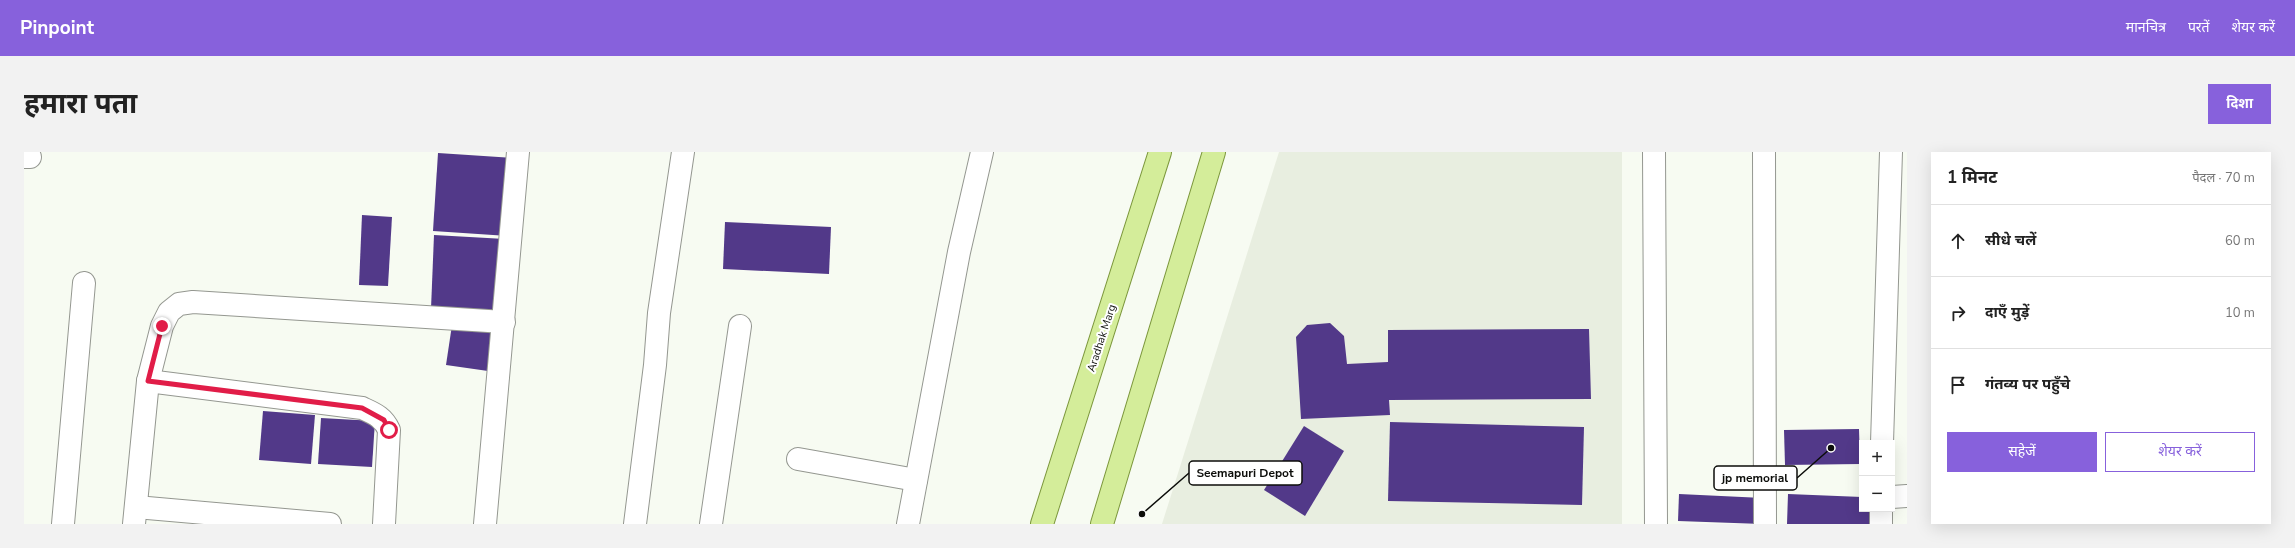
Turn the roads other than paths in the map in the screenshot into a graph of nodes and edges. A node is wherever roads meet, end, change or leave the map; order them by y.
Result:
1 (518, 152) edge
2 (684, 152) edge
3 (982, 152) edge
4 (1160, 152) edge
5 (1214, 152) edge
6 (1654, 152) edge
7 (1764, 152) edge
8 (1891, 152) edge
9 (84, 283) dead end
10 (504, 322) junction
11 (740, 326) dead end
12 (148, 381) junction
13 (1882, 440) edge
14 (798, 459) dead end
15 (916, 480) junction
16 (1907, 496) edge
17 (1895, 497) edge
18 (1881, 512) edge
19 (135, 516) edge
20 (63, 524) edge
21 (330, 524) edge
22 (384, 524) edge
23 (485, 524) edge
24 (634, 524) edge
25 (711, 524) edge
26 (908, 524) edge
27 (1042, 524) edge
28 (1102, 524) edge
29 (1656, 524) edge
30 (1764, 524) edge
31 (1881, 524) edge

1 - 10 street
2 - 24 street
3 - 15 street
4 - 27 main road, Aradhak Marg
5 - 28 main road
6 - 29 street
7 - 30 street
8 - 13 street
9 - 20 street
10 - 12 street
10 - 23 street
11 - 25 street
12 - 19 street
12 - 22 street
14 - 15 street
15 - 26 street
16 - 17 street
18 - 31 street
19 - 21 street

